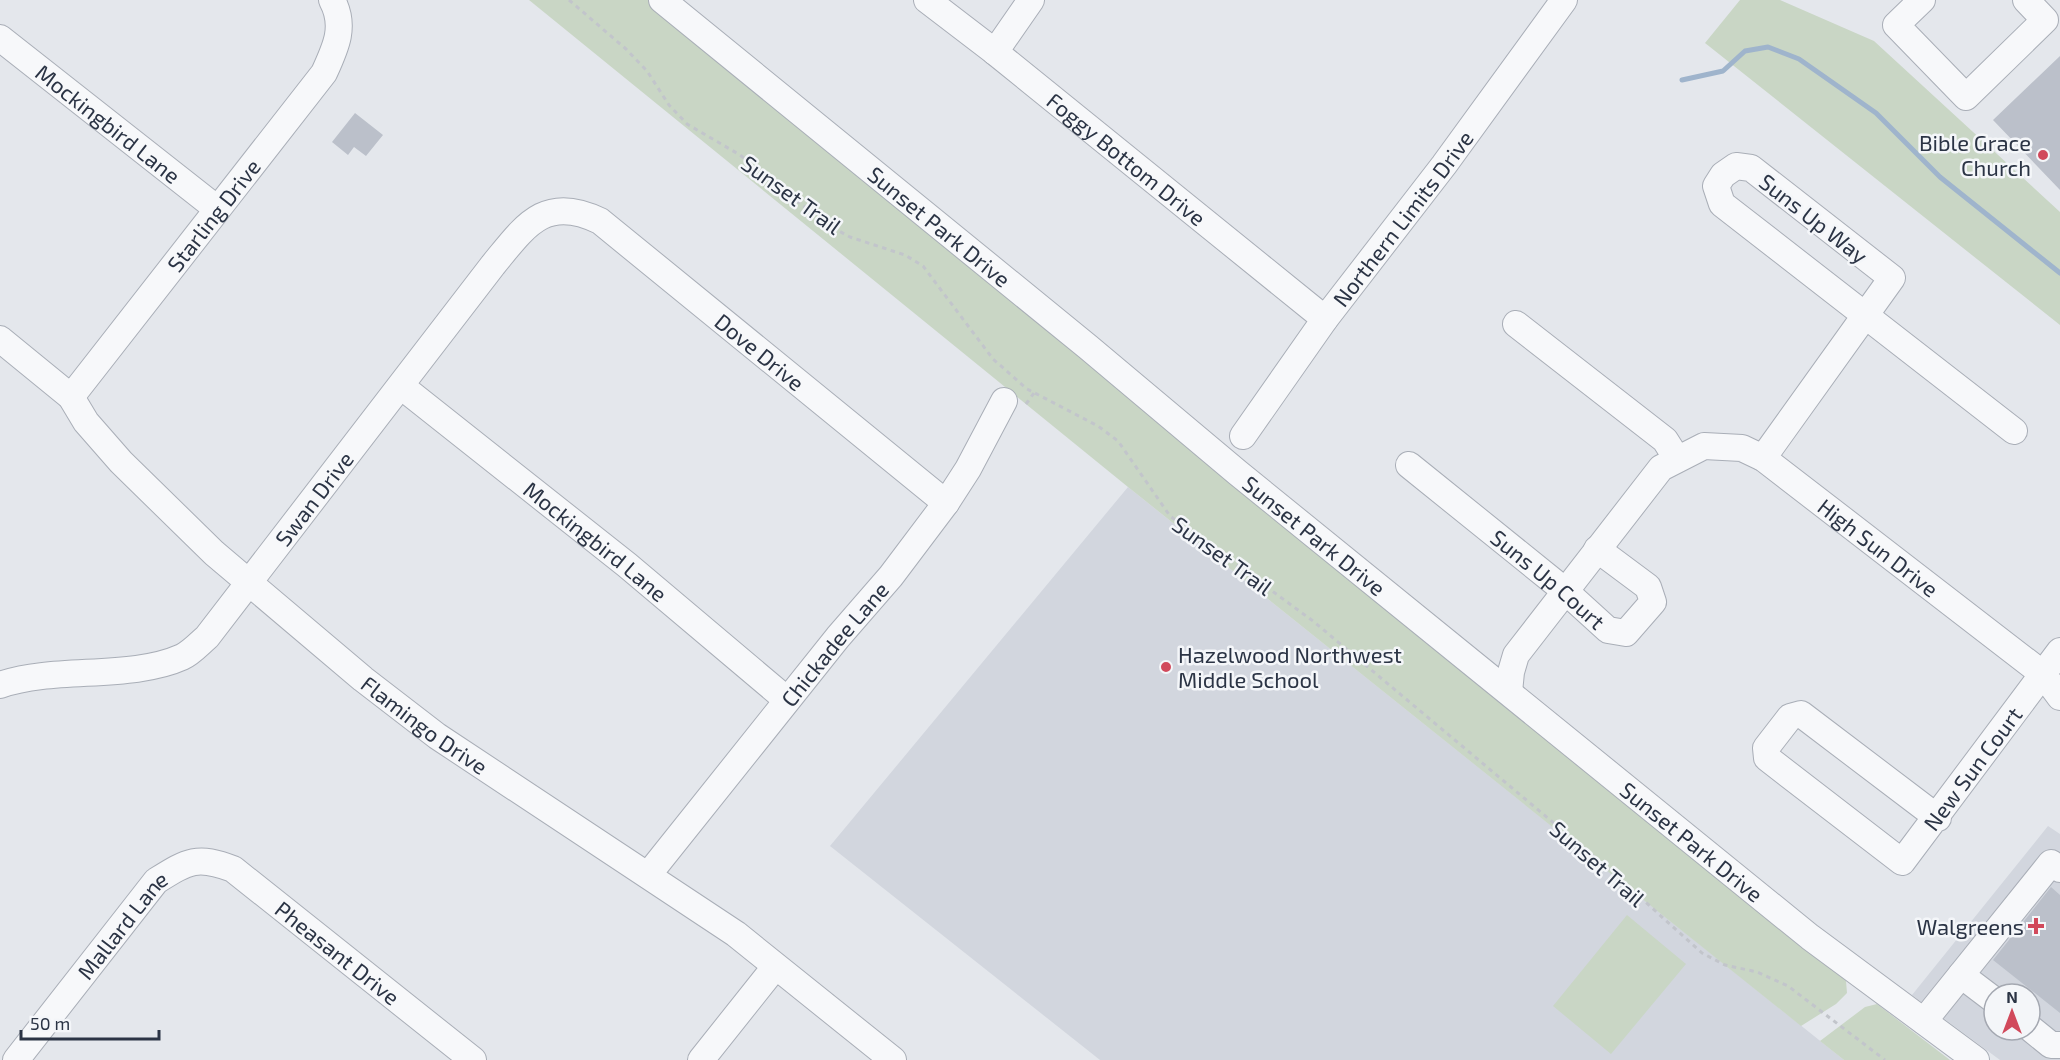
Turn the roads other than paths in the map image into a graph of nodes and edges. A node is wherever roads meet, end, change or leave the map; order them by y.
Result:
1 (332, 0) edge
2 (662, 0) edge
3 (927, 0) edge
4 (1032, 0) edge
5 (1564, 0) edge
6 (1922, 0) edge
7 (2026, 0) edge
8 (0, 38) edge
9 (995, 52) junction
10 (216, 208) junction
11 (568, 209) joint
12 (1865, 315) junction
13 (1325, 319) junction
14 (1516, 324) dead end
15 (0, 339) edge
16 (401, 386) junction
17 (71, 397) junction
18 (1004, 401) dead end
19 (2014, 431) dead end
20 (1243, 436) dead end
21 (1763, 458) junction
22 (1677, 459) junction
23 (1409, 465) dead end
24 (946, 503) junction
25 (1597, 549) junction
26 (249, 583) junction
27 (1564, 590) junction
28 (2060, 651) edge
29 (2043, 674) junction
30 (0, 684) edge
31 (1509, 692) junction
32 (2060, 697) edge
33 (787, 700) junction
34 (1938, 818) junction
35 (197, 859) joint
36 (2060, 869) edge
37 (648, 875) junction
38 (775, 967) junction
39 (1961, 975) junction
40 (1982, 991) edge
41 (1924, 1021) junction
42 (2042, 1038) edge
43 (2060, 1045) edge
44 (16, 1060) edge
45 (473, 1060) edge
46 (701, 1060) edge
47 (893, 1060) edge
48 (1976, 1060) edge

1 - 10 street, Starling Drive
2 - 31 street, Sunset Park Drive
3 - 9 street, Foggy Bottom Drive
4 - 9 street
5 - 13 street, Northern Limits Drive
6 - 7 street
8 - 10 street, Mockingbird Lane
9 - 13 street, Foggy Bottom Drive
10 - 17 street, Starling Drive
11 - 16 street, Swan Drive
11 - 24 street, Dove Drive
12 - 12 street, Suns Up Way
12 - 19 street, Suns Up Way
12 - 21 street, Suns Up Way
13 - 20 street, Northern Limits Drive
14 - 22 street
15 - 17 street, Flamingo Drive
16 - 26 street, Swan Drive
16 - 33 street, Mockingbird Lane
17 - 26 street, Flamingo Drive
18 - 24 street, Chickadee Lane
21 - 22 street, High Sun Drive
21 - 29 street, High Sun Drive
22 - 25 street, High Sun Drive
23 - 27 street, Suns Up Court
24 - 33 street, Chickadee Lane
25 - 27 street, High Sun Drive
25 - 27 street, Suns Up Court
26 - 30 street, Swan Drive
26 - 37 street, Flamingo Drive
27 - 31 street, High Sun Drive
28 - 29 street, New Sun Court
29 - 32 street, High Sun Drive
29 - 34 street, New Sun Court
31 - 41 street, Sunset Park Drive
33 - 37 street, Chickadee Lane
34 - 34 street, New Sun Court
35 - 44 street, Mallard Lane
35 - 45 street, Pheasant Drive
36 - 39 street
37 - 38 street, Flamingo Drive
38 - 46 street
38 - 47 street, Flamingo Drive
39 - 40 street
39 - 41 street
41 - 48 street, Sunset Park Drive
42 - 43 street

